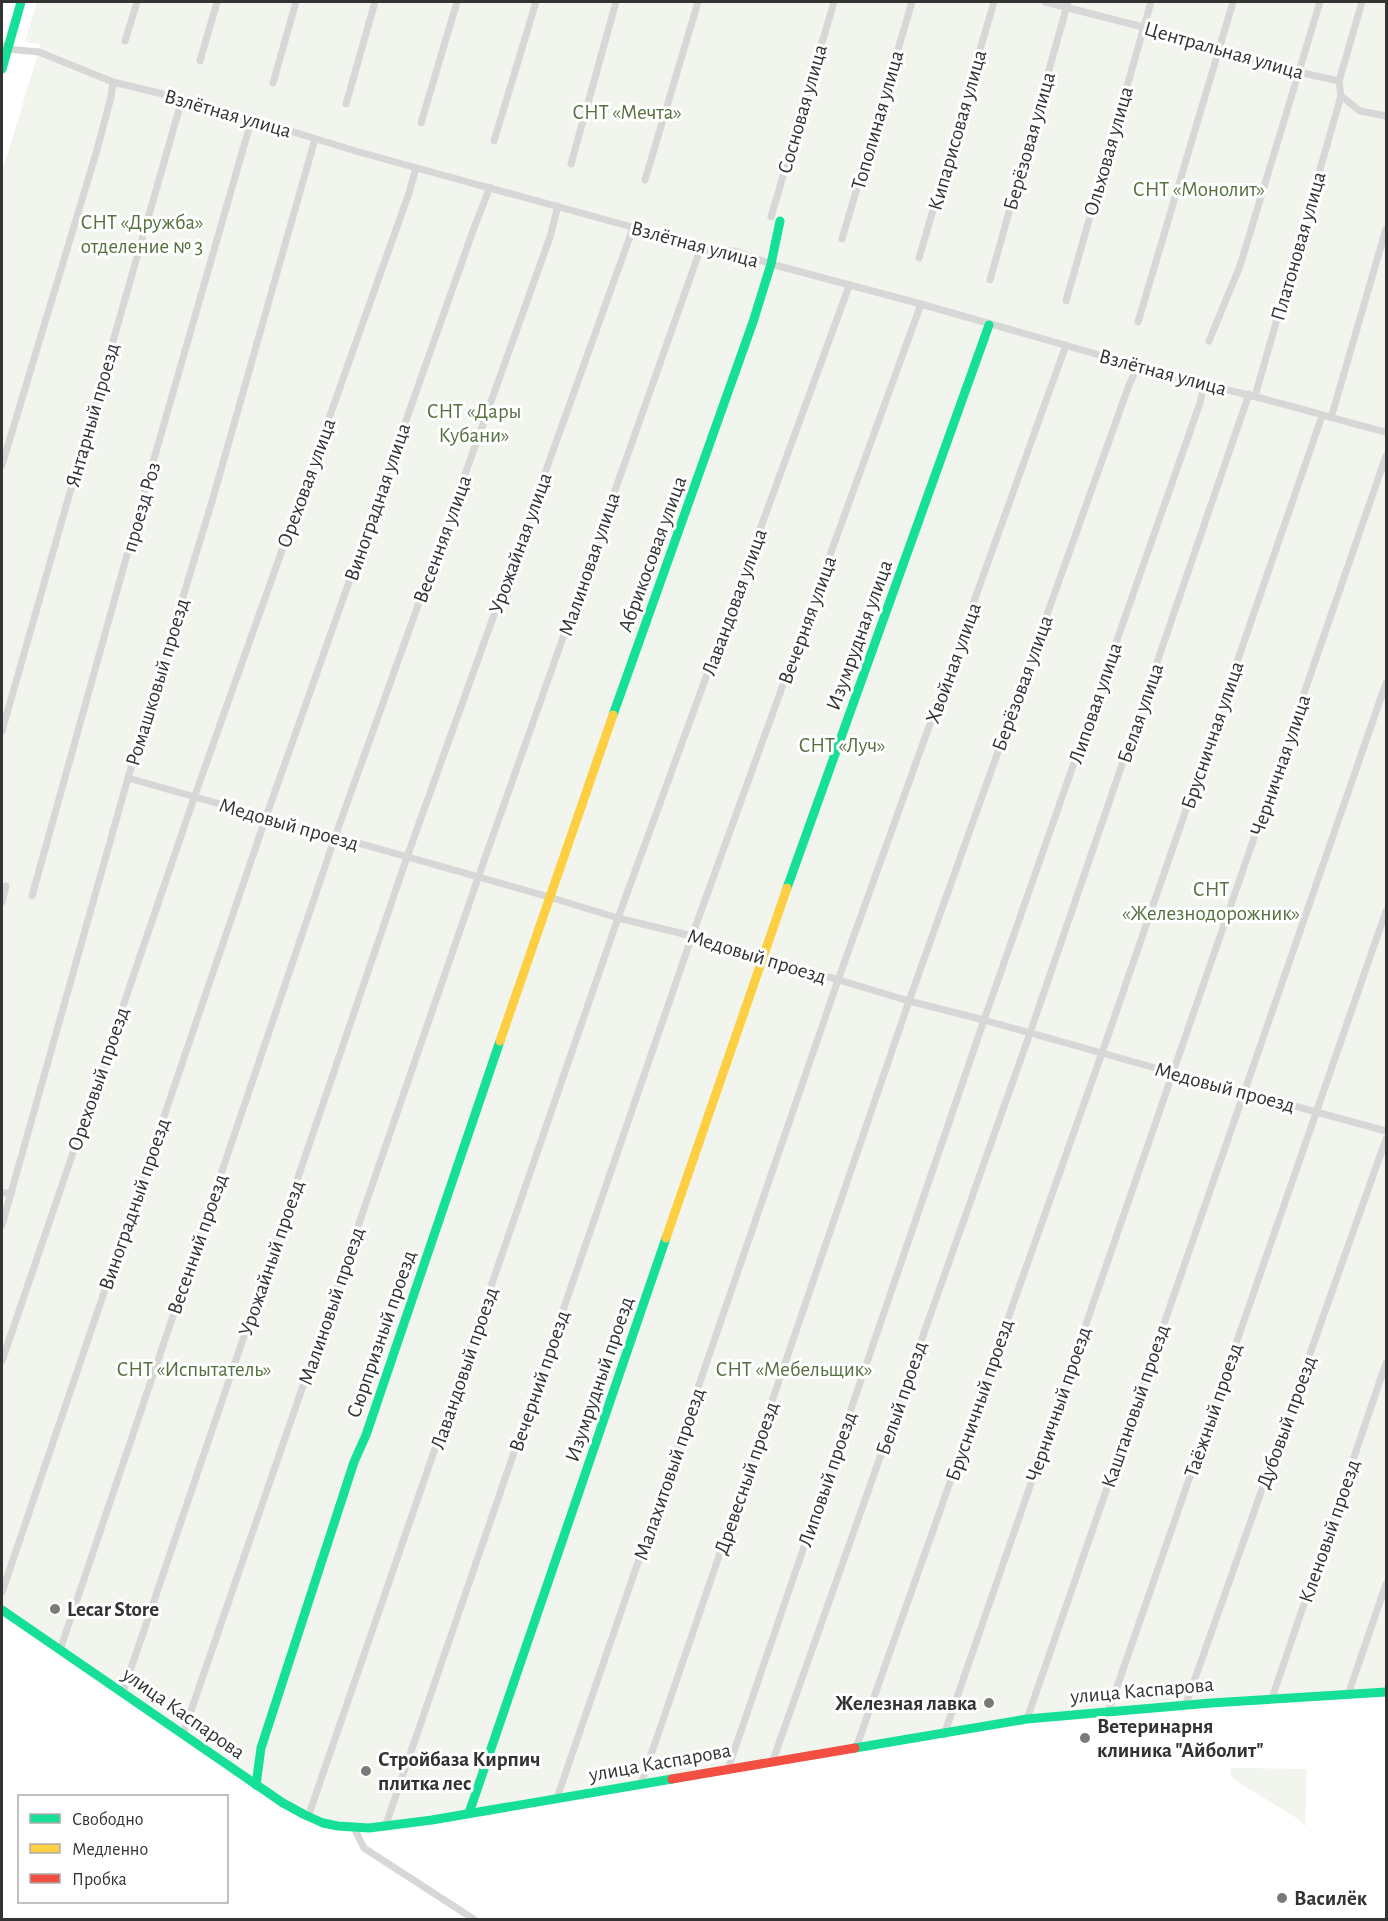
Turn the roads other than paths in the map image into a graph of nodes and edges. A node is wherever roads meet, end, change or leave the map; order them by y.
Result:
1 (21, 2) edge
2 (137, 2) edge
3 (217, 2) edge
4 (296, 2) edge
5 (375, 2) edge
6 (457, 2) edge
7 (536, 2) edge
8 (616, 2) edge
9 (698, 2) edge
10 (834, 2) edge
11 (912, 2) edge
12 (994, 2) edge
13 (1045, 2) edge
14 (1150, 2) edge
15 (1233, 2) edge
16 (1320, 2) edge
17 (1362, 2) edge
18 (1067, 4) edge
19 (1143, 27) junction
20 (125, 41) dead end
21 (4, 47) edge
22 (1220, 48) junction
23 (200, 61) dead end
24 (2, 69) edge
25 (1298, 71) junction
26 (1338, 81) junction
27 (113, 82) junction
28 (273, 83) dead end
29 (1341, 96) junction
30 (182, 99) junction
31 (346, 104) dead end
32 (1386, 116) edge
33 (252, 118) junction
34 (421, 123) dead end
35 (315, 139) junction
36 (494, 141) dead end
37 (571, 164) dead end
38 (416, 168) junction
39 (645, 180) dead end
40 (490, 187) junction
41 (558, 206) junction
42 (776, 219) joint
43 (633, 228) junction
44 (1386, 229) edge
45 (842, 239) dead end
46 (700, 250) junction
47 (919, 258) dead end
48 (771, 264) junction
49 (990, 280) dead end
50 (849, 286) junction
51 (1066, 301) dead end
52 (921, 304) junction
53 (1138, 322) dead end
54 (989, 325) junction
55 (1209, 341) dead end
56 (1066, 345) junction
57 (1138, 366) junction
58 (1204, 385) junction
59 (1252, 395) junction
60 (1322, 416) junction
61 (1331, 418) junction
62 (1386, 432) edge
63 (1386, 456) edge
64 (2, 465) edge
65 (1386, 683) edge
66 (2, 731) edge
67 (128, 778) junction
68 (194, 798) junction
69 (266, 817) junction
70 (335, 837) junction
71 (407, 857) junction
72 (478, 878) junction
73 (6, 886) dead end
74 (32, 896) dead end
75 (549, 897) junction
76 (2, 902) edge
77 (1386, 911) edge
78 (618, 918) junction
79 (692, 936) junction
80 (762, 957) junction
81 (838, 980) junction
82 (909, 1001) junction
83 (984, 1020) junction
84 (1030, 1033) junction
85 (1102, 1053) junction
86 (1173, 1074) junction
87 (1244, 1092) junction
88 (1318, 1111) junction
89 (1386, 1131) edge
90 (1386, 1139) edge
91 (2, 1193) edge
92 (11, 1193) junction
93 (2, 1225) edge
94 (2, 1361) edge
95 (1386, 1363) edge
96 (1386, 1584) edge
97 (2, 1592) edge
98 (2, 1610) edge
99 (60, 1650) junction
100 (123, 1692) junction
101 (1349, 1692) junction
102 (1386, 1692) edge
103 (1272, 1698) junction
104 (1186, 1704) junction
105 (1109, 1710) junction
106 (1027, 1719) junction
107 (183, 1734) junction
108 (944, 1735) junction
109 (856, 1748) junction
110 (772, 1763) junction
111 (728, 1769) junction
112 (641, 1784) junction
113 (256, 1785) junction
114 (557, 1798) junction
115 (470, 1813) junction
116 (308, 1817) junction
117 (385, 1827) junction
118 (354, 1828) junction
119 (475, 1920) edge

1 - 21 street
2 - 20 street
3 - 23 street
4 - 28 street
5 - 31 street
6 - 34 street
7 - 36 street
8 - 37 street
9 - 39 street
10 - 42 street, Сосновая улица
11 - 45 street, Тополиная улица
12 - 47 street, Кипарисовая улица
13 - 18 street, Центральная улица
14 - 19 street, Ольховая улица
15 - 22 street
16 - 25 street
17 - 26 street
18 - 19 street, Центральная улица
18 - 49 street, Берёзовая улица
19 - 22 street, Центральная улица
19 - 51 street, Ольховая улица
21 - 24 street
21 - 27 street, Взлётная улица
22 - 25 street, Центральная улица
22 - 53 street
25 - 26 street, Центральная улица
25 - 55 street
26 - 29 street
27 - 30 street, Взлётная улица
27 - 64 street
29 - 32 street
29 - 59 street, Платоновая улица
30 - 33 street, Взлётная улица
30 - 66 street, Янтарный проезд
33 - 35 street, Взлётная улица
33 - 74 street, проезд Роз
35 - 38 street, Взлётная улица
35 - 67 street, Ромашковый проезд
38 - 40 street, Взлётная улица
38 - 68 street, Ореховая улица
40 - 41 street, Взлётная улица
40 - 69 street, Виноградная улица
41 - 43 street, Взлётная улица
41 - 70 street, Весенняя улица
42 - 48 street, Абрикосовая улица
43 - 46 street, Взлётная улица
43 - 71 street, Урожайная улица
44 - 61 street
46 - 48 street, Взлётная улица
46 - 72 street, Малиновая улица
48 - 50 street, Взлётная улица
48 - 75 street, Абрикосовая улица
50 - 52 street, Взлётная улица
50 - 78 street, Лавандовая улица
52 - 54 street, Взлётная улица
52 - 79 street, Вечерняя улица
54 - 56 street, Взлётная улица
54 - 80 street, Изумрудная улица
56 - 57 street, Взлётная улица
56 - 81 street, Хвойная улица
57 - 58 street, Взлётная улица
57 - 82 street, Берёзовая улица
58 - 59 street, Взлётная улица
58 - 83 street, Липовая улица
59 - 60 street, Взлётная улица
59 - 84 street, Белая улица
60 - 61 street, Взлётная улица
60 - 85 street, Брусничная улица
61 - 62 street, Взлётная улица
63 - 86 street, Черничная улица
65 - 87 street, Каштановый проезд
67 - 68 street, Медовый проезд
67 - 92 street, Ромашковый проезд
68 - 69 street, Медовый проезд
68 - 94 street, Ореховый проезд
69 - 70 street, Медовый проезд
69 - 97 street, Виноградный проезд
70 - 71 street, Медовый проезд
70 - 99 street, Весенний проезд
71 - 72 street, Медовый проезд
71 - 100 street, Урожайный проезд
72 - 75 street, Медовый проезд
72 - 107 street, Малиновый проезд
73 - 76 street
75 - 78 street, Медовый проезд
75 - 113 street, Сюрпризный проезд
77 - 88 street, Таёжный проезд
78 - 79 street, Медовый проезд
78 - 116 street, Лавандовый проезд
79 - 80 street, Медовый проезд
79 - 117 street, Вечерний проезд
80 - 81 street, Медовый проезд
80 - 115 street, Изумрудный проезд
81 - 82 street, Медовый проезд
81 - 114 street, Малахитовый проезд
82 - 83 street, Медовый проезд
82 - 112 street, Древесный проезд
83 - 84 street, Медовый проезд
83 - 111 street, Липовый проезд
84 - 85 street, Медовый проезд
84 - 110 street, Белый проезд
85 - 86 street, Медовый проезд
85 - 109 street, Брусничный проезд
86 - 87 street, Медовый проезд
86 - 108 street, Черничный проезд
87 - 88 street, Медовый проезд
87 - 106 street, Каштановый проезд
88 - 89 street, Медовый проезд
88 - 105 street, Таёжный проезд
90 - 104 street, Дубовый проезд
91 - 92 street
92 - 93 street, Ромашковый проезд
95 - 103 street, Кленовый проезд
96 - 101 street
98 - 99 street, улица Каспарова
99 - 100 street, улица Каспарова
100 - 107 street, улица Каспарова
101 - 102 street, улица Каспарова
101 - 103 street, улица Каспарова
103 - 104 street, улица Каспарова
104 - 105 street, улица Каспарова
105 - 106 street, улица Каспарова
106 - 108 street, улица Каспарова
107 - 113 street, улица Каспарова
108 - 109 street, улица Каспарова
109 - 110 street, улица Каспарова
110 - 111 street, улица Каспарова
111 - 112 street, улица Каспарова
112 - 114 street, улица Каспарова
113 - 116 street, улица Каспарова
114 - 115 street, улица Каспарова
115 - 117 street, улица Каспарова
116 - 118 street, улица Каспарова
117 - 118 street, улица Каспарова
118 - 119 street

